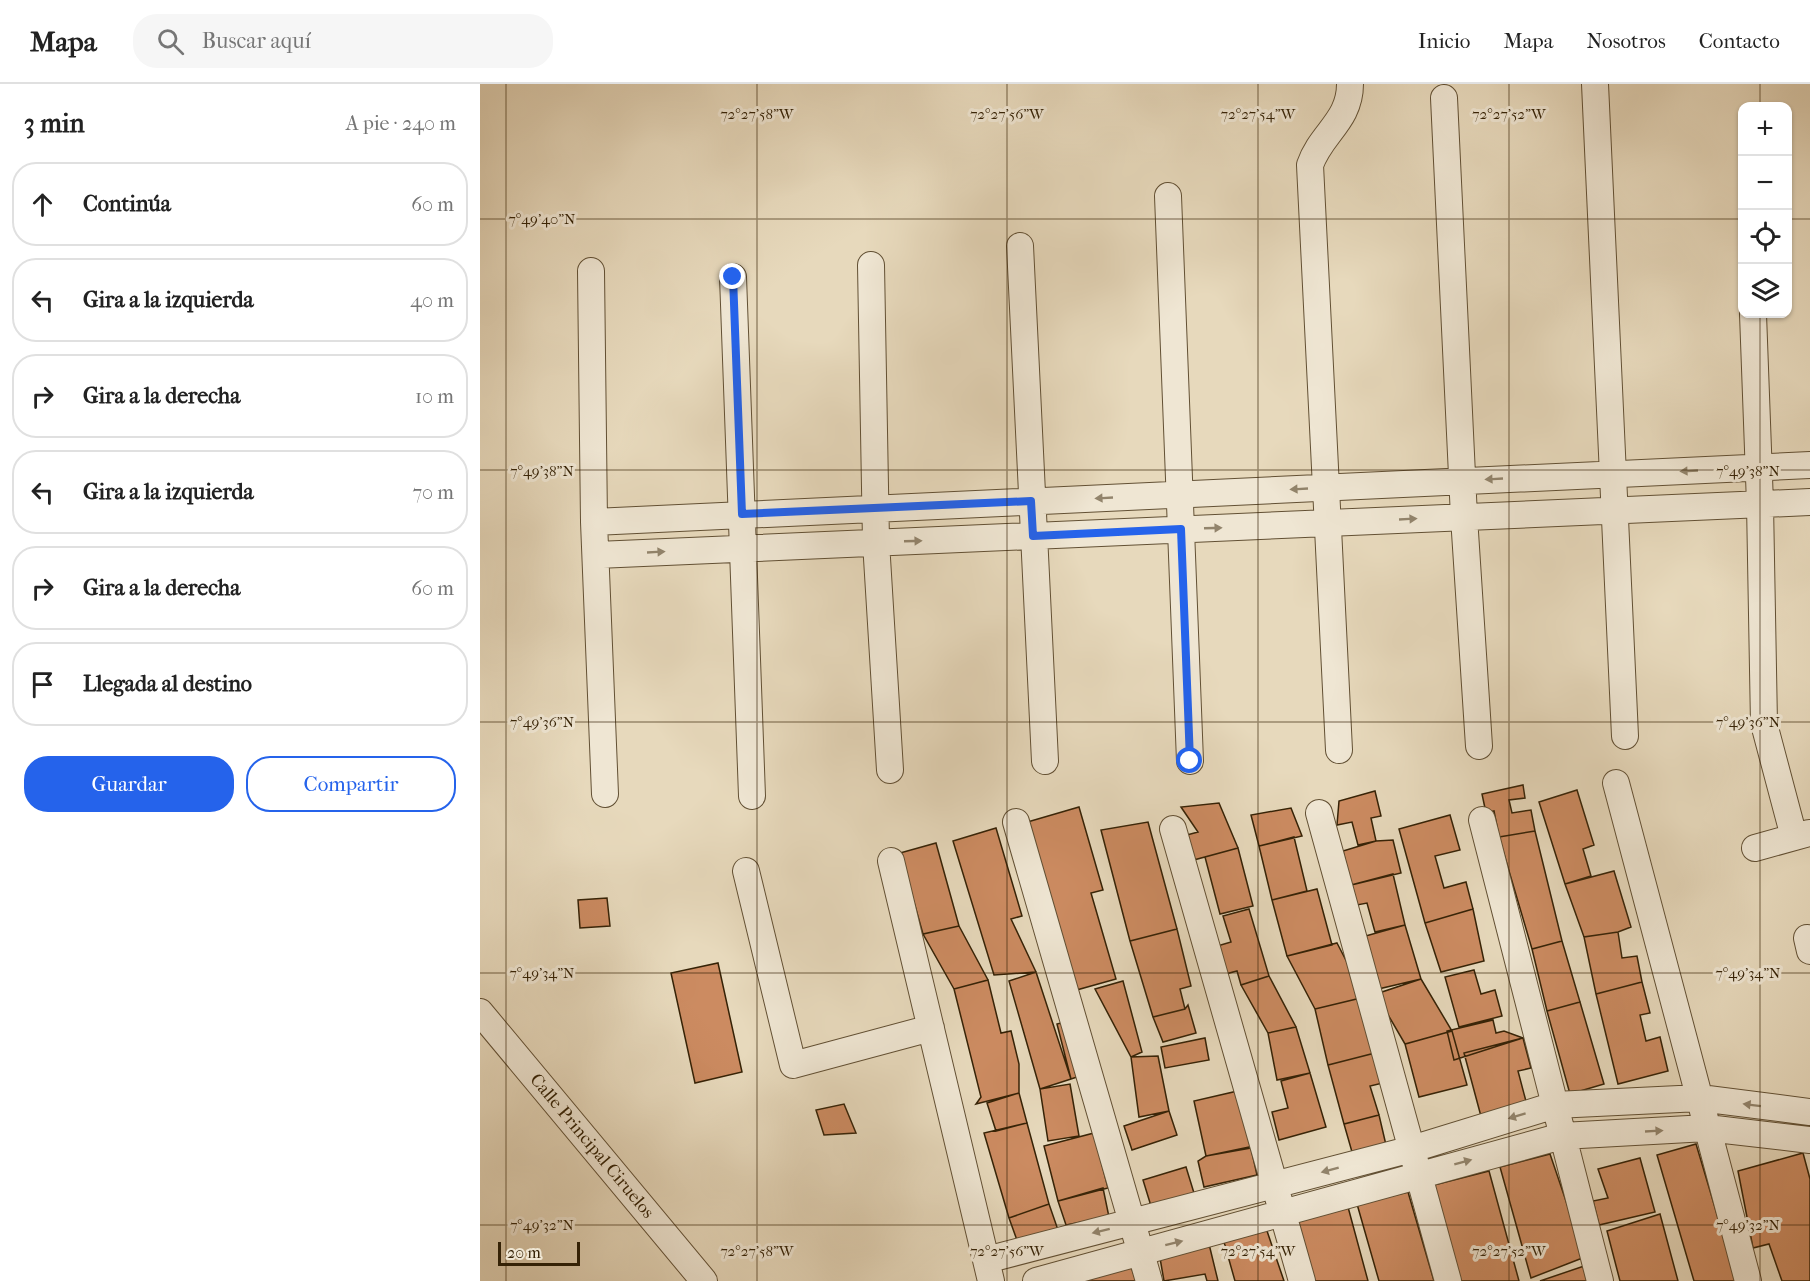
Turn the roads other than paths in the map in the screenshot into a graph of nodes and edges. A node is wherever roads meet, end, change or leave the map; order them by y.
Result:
1 (1350, 84) edge
2 (1595, 84) edge
3 (1444, 99) dead end
4 (1168, 196) dead end
5 (1020, 246) dead end
6 (871, 266) dead end
7 (591, 271) dead end
8 (733, 277) dead end
9 (1754, 318) edge
10 (1810, 465) edge
11 (1759, 467) junction
12 (1613, 474) junction
13 (1463, 481) junction
14 (1327, 487) junction
15 (1180, 494) junction
16 (1031, 501) junction
17 (1810, 502) edge
18 (1760, 504) junction
19 (875, 508) junction
20 (1615, 510) junction
21 (742, 514) junction
22 (1464, 517) junction
23 (594, 522) junction
24 (1327, 523) junction
25 (1181, 529) junction
26 (1033, 536) junction
27 (876, 542) junction
28 (742, 548) junction
29 (597, 555) junction
30 (1625, 736) dead end
31 (1479, 746) dead end
32 (1339, 750) dead end
33 (1045, 760) dead end
34 (1190, 761) dead end
35 (890, 770) dead end
36 (1616, 783) dead end
37 (605, 794) dead end
38 (752, 796) dead end
39 (1319, 813) dead end
40 (1482, 820) dead end
41 (1016, 822) dead end
42 (1173, 829) dead end
43 (1802, 835) edge
44 (1755, 848) dead end
45 (891, 861) dead end
46 (746, 871) dead end
47 (480, 1012) edge
48 (931, 1028) junction
49 (1700, 1098) junction
50 (1555, 1105) junction
51 (1810, 1112) edge
52 (1707, 1128) junction
53 (1562, 1136) junction
54 (1810, 1140) edge
55 (1412, 1149) junction
56 (1419, 1174) junction
57 (1274, 1185) junction
58 (1283, 1214) junction
59 (1132, 1223) junction
60 (1140, 1251) junction
61 (989, 1270) edge
62 (704, 1281) edge
63 (1036, 1281) edge
64 (1149, 1281) edge
65 (1302, 1281) edge
66 (1448, 1281) edge
67 (1600, 1281) edge
68 (1748, 1281) edge

1 - 14 street
2 - 12 street
3 - 13 street
4 - 15 street
5 - 16 street
6 - 19 street
7 - 23 street
8 - 21 street
9 - 11 street
10 - 11 street
11 -> 12 street
11 - 18 street
12 -> 13 street
12 - 20 street
13 - 14 street
13 - 22 street
14 -> 15 street
14 - 24 street
15 -> 16 street
15 - 25 street
16 - 19 street
16 - 26 street
17 - 18 street
18 - 20 street
18 - 43 street
19 - 21 street
19 - 27 street
20 - 22 street
20 - 30 street
21 - 23 street
21 - 28 street
24 -> 22 street
22 - 31 street
23 - 29 street
25 -> 24 street
24 - 32 street
25 - 26 street
25 - 34 street
27 -> 26 street
26 - 33 street
27 - 28 street
27 - 35 street
29 -> 28 street
28 - 38 street
29 - 37 street
36 - 49 street
39 - 55 street
40 - 50 street
41 - 59 street
42 - 57 street
43 - 44 street
45 - 48 street
46 - 48 street
47 - 62 street, Calle Principal Ciruelos
48 - 61 street
49 - 50 street
51 -> 49 street
49 - 52 street
50 - 53 street
50 -> 55 street
53 -> 52 street
52 - 54 street
52 - 68 street
56 -> 53 street
53 - 67 street
55 - 56 street
55 -> 57 street
56 - 58 street
56 - 66 street
57 - 58 street
57 - 59 street
60 -> 58 street
58 - 65 street
59 - 60 street
59 -> 61 street
60 - 63 street
60 - 64 street

